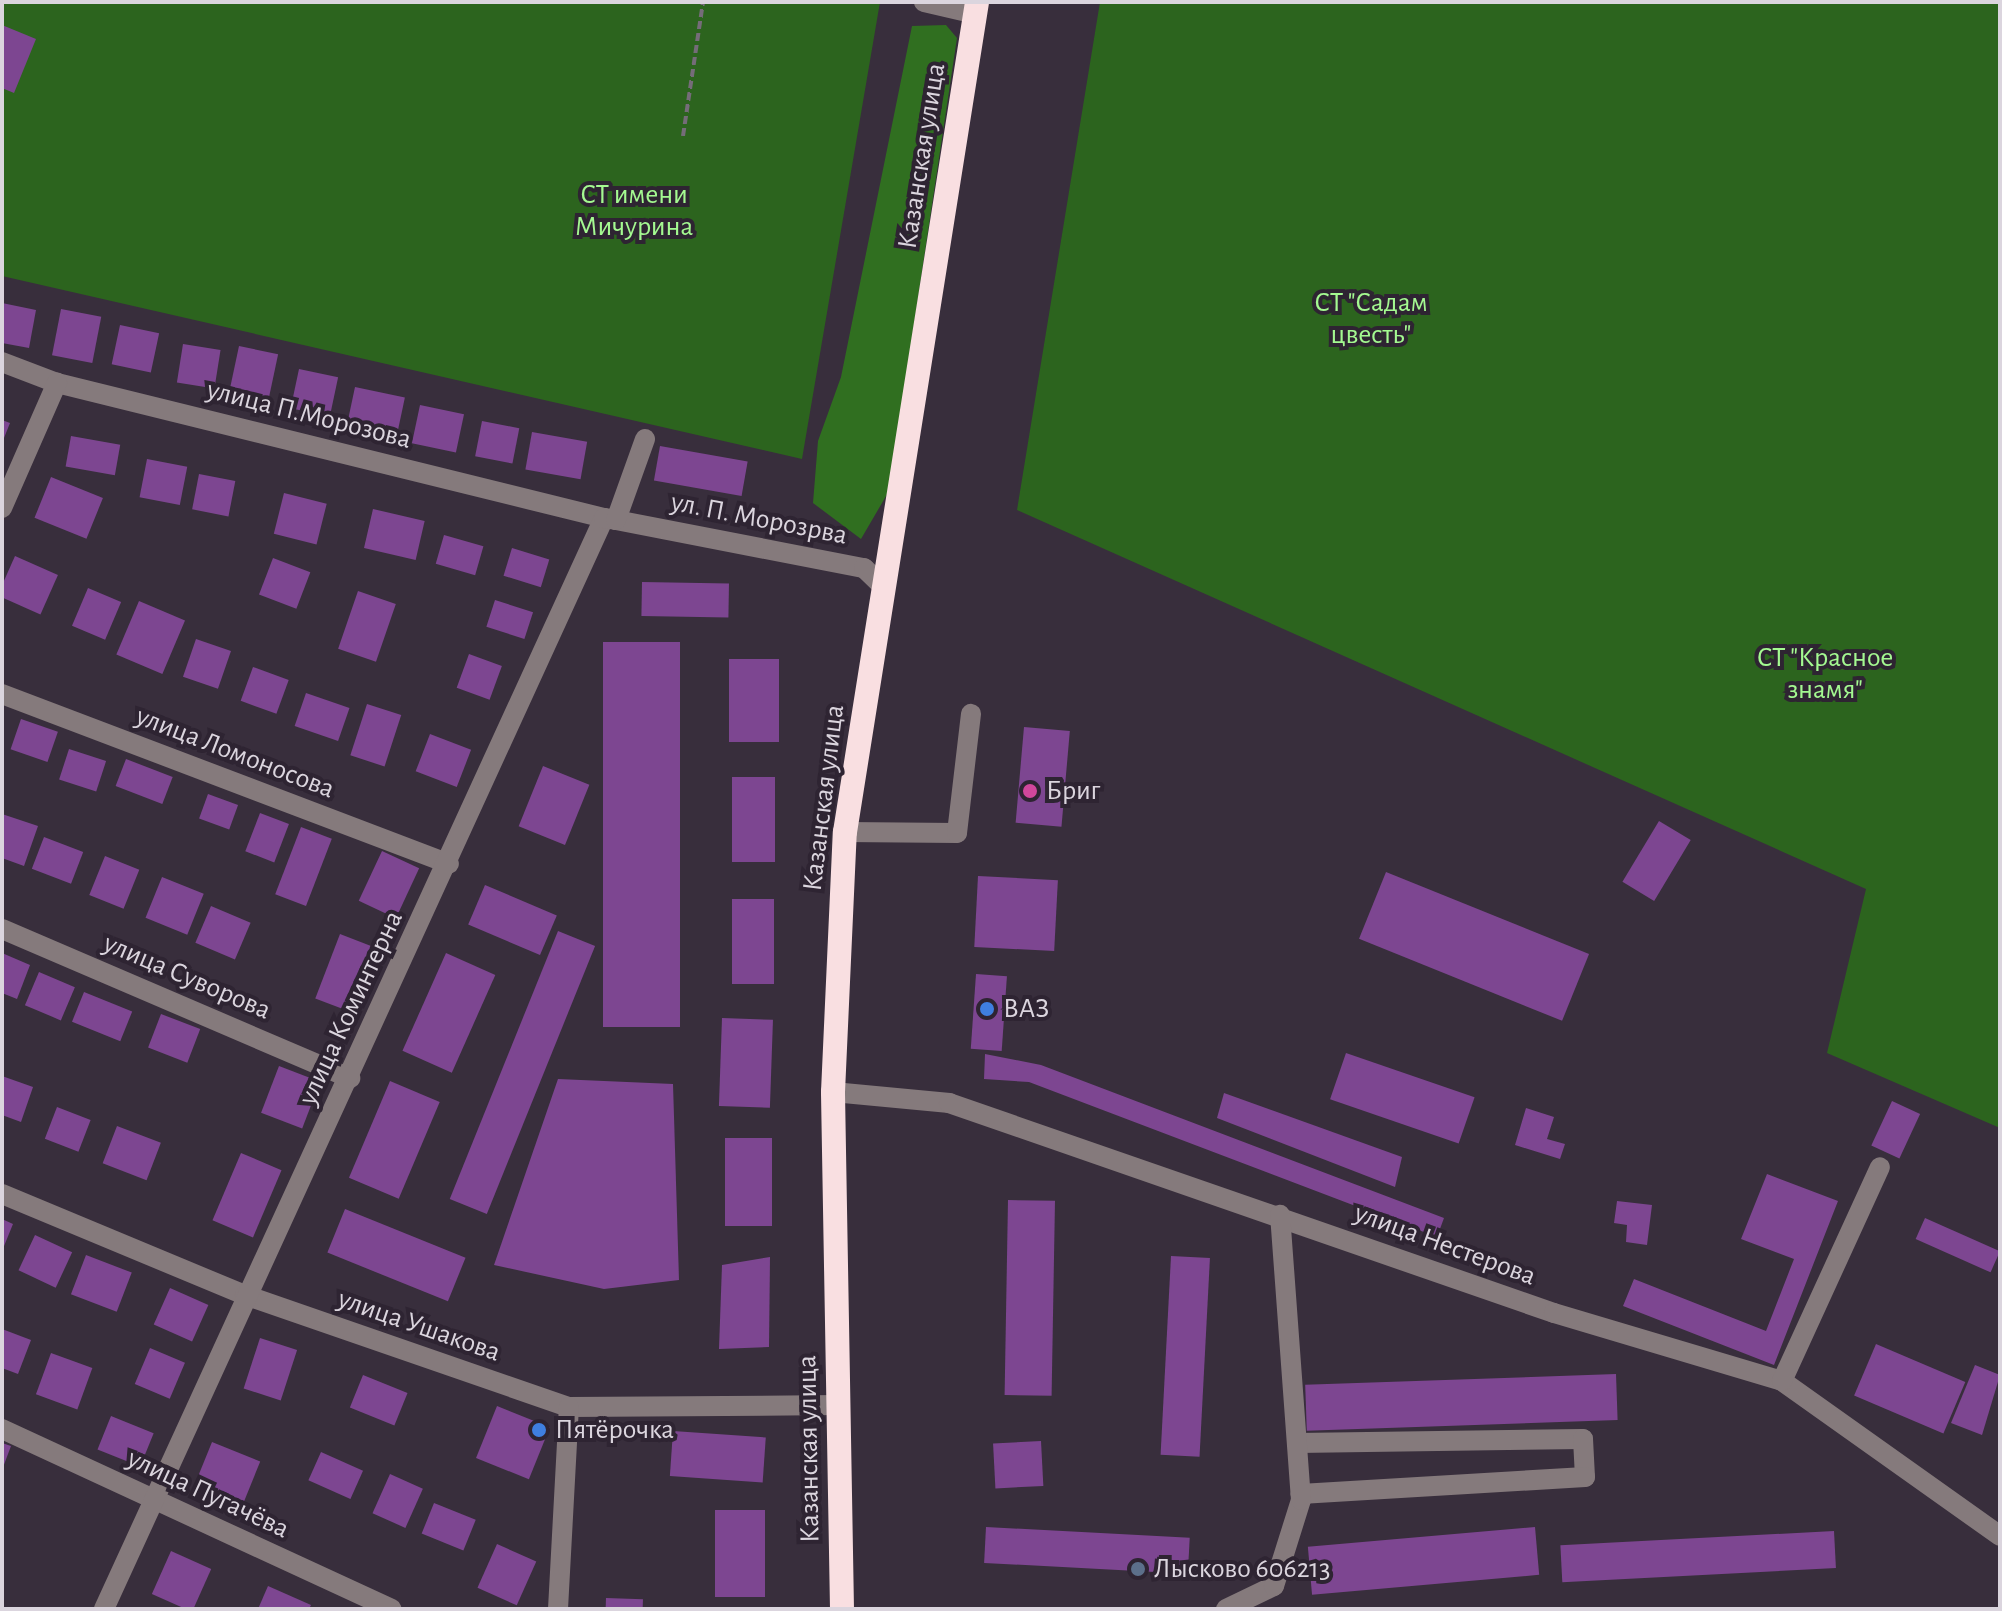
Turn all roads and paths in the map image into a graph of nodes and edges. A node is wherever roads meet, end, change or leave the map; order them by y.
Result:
1 (703, 2) edge
2 (924, 2) edge
3 (976, 8) edge
4 (683, 136) dead end
5 (2, 362) edge
6 (57, 383) junction
7 (645, 439) dead end
8 (2, 508) edge
9 (610, 519) junction
10 (884, 587) junction
11 (2, 694) edge
12 (971, 714) dead end
13 (845, 832) junction
14 (449, 864) junction
15 (2, 929) edge
16 (350, 1078) junction
17 (833, 1092) junction
18 (1880, 1167) dead end
19 (2, 1194) edge
20 (1280, 1215) junction
21 (245, 1295) junction
22 (1782, 1381) junction
23 (838, 1405) junction
24 (569, 1407) junction
25 (2, 1429) edge
26 (1297, 1443) junction
27 (1301, 1494) junction
28 (155, 1500) junction
29 (2000, 1536) edge
30 (104, 1609) edge
31 (391, 1609) edge
32 (558, 1609) edge
33 (842, 1609) edge
34 (1226, 1609) edge

1 - 4 path
2 - 3 street
3 - 10 highway, Казанская улица
5 - 6 street, улица П.Морозова
6 - 8 street
6 - 9 street, улица П.Морозова
7 - 9 street, улица Коминтерна
9 - 10 street, ул. П. Морозрва
9 - 14 street, улица Коминтерна
10 - 13 highway, Казанская улица
11 - 14 street, улица Ломоносова
12 - 13 street
13 - 17 highway, Казанская улица
14 - 16 street, улица Коминтерна
15 - 16 street, улица Суворова
16 - 21 street, улица Коминтерна
17 - 20 street, улица Нестерова
17 - 23 highway, Казанская улица
18 - 22 street
19 - 21 street, улица Ушакова
20 - 22 street, улица Нестерова
20 - 26 street
21 - 24 street, улица Ушакова
21 - 28 street, улица Коминтерна
22 - 29 street, улица Нестерова
23 - 24 street, улица Ушакова
23 - 33 highway, Казанская улица
24 - 32 street
25 - 28 street, улица Пугачёва
26 - 27 street
26 - 27 street
27 - 34 street
28 - 30 street, улица Коминтерна
28 - 31 street, улица Пугачёва

